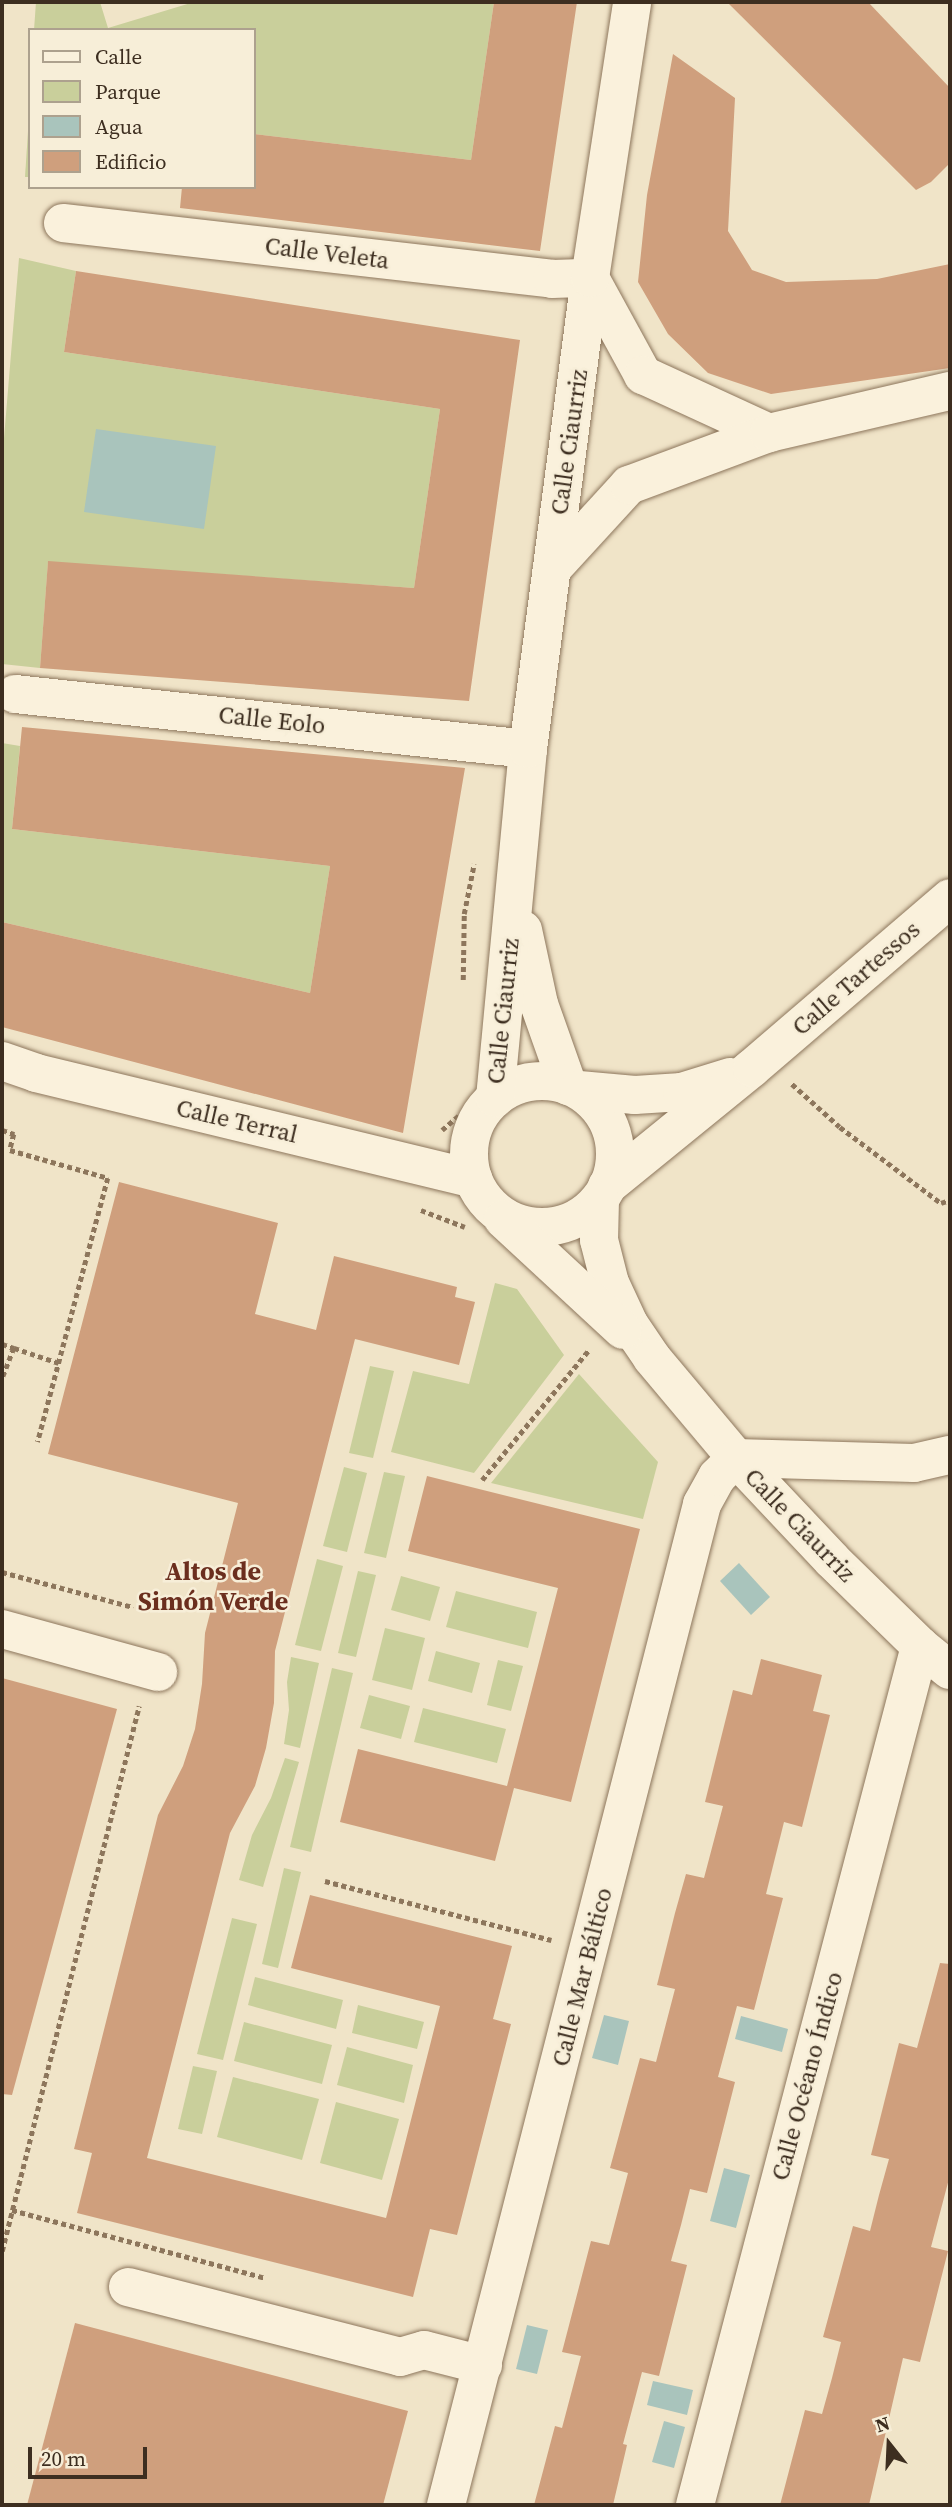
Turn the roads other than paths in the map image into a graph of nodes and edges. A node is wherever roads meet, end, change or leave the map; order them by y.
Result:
1 (632, 2) edge
2 (63, 223) dead end
3 (590, 278) junction
4 (950, 391) edge
5 (769, 433) junction
6 (552, 569) junction
7 (15, 694) dead end
8 (528, 749) junction
9 (515, 883) junction
10 (950, 898) edge
11 (763, 1058) junction
12 (2, 1061) edge
13 (573, 1088) junction
14 (495, 1098) junction
15 (603, 1193) junction
16 (480, 1206) junction
17 (661, 1369) junction
18 (950, 1455) edge
19 (736, 1458) junction
20 (2, 1629) edge
21 (920, 1646) junction
22 (950, 1670) edge
23 (150, 1684) road end
24 (128, 2287) dead end
25 (483, 2365) junction
26 (446, 2505) edge
27 (695, 2505) edge

1 - 3 street, Calle Ciaurriz
2 - 3 street, Calle Veleta
3 - 5 street
3 - 6 street, Calle Ciaurriz
4 - 5 street
5 - 6 street
6 - 8 street, Calle Ciaurriz
7 - 8 street, Calle Eolo
8 - 9 street, Calle Ciaurriz
9 - 13 street, Calle Ciaurriz
9 - 14 street, Calle Ciaurriz
10 - 11 street, Calle Tartessos
11 - 13 street, Calle Tartessos
11 - 15 street, Calle Tartessos
12 - 16 street, Calle Terral
13 - 14 street
13 - 15 street
14 - 16 street
15 - 16 street
15 - 17 street, Calle Ciaurriz
16 - 17 street, Calle Ciaurriz
17 - 19 street, Calle Ciaurriz
18 - 19 street
19 - 21 street, Calle Ciaurriz
19 - 25 street, Calle Mar Báltico
20 - 23 street
21 - 22 street, Calle Ciaurriz
21 - 27 street, Calle Océano Índico
24 - 25 street
25 - 26 street, Calle Mar Báltico

